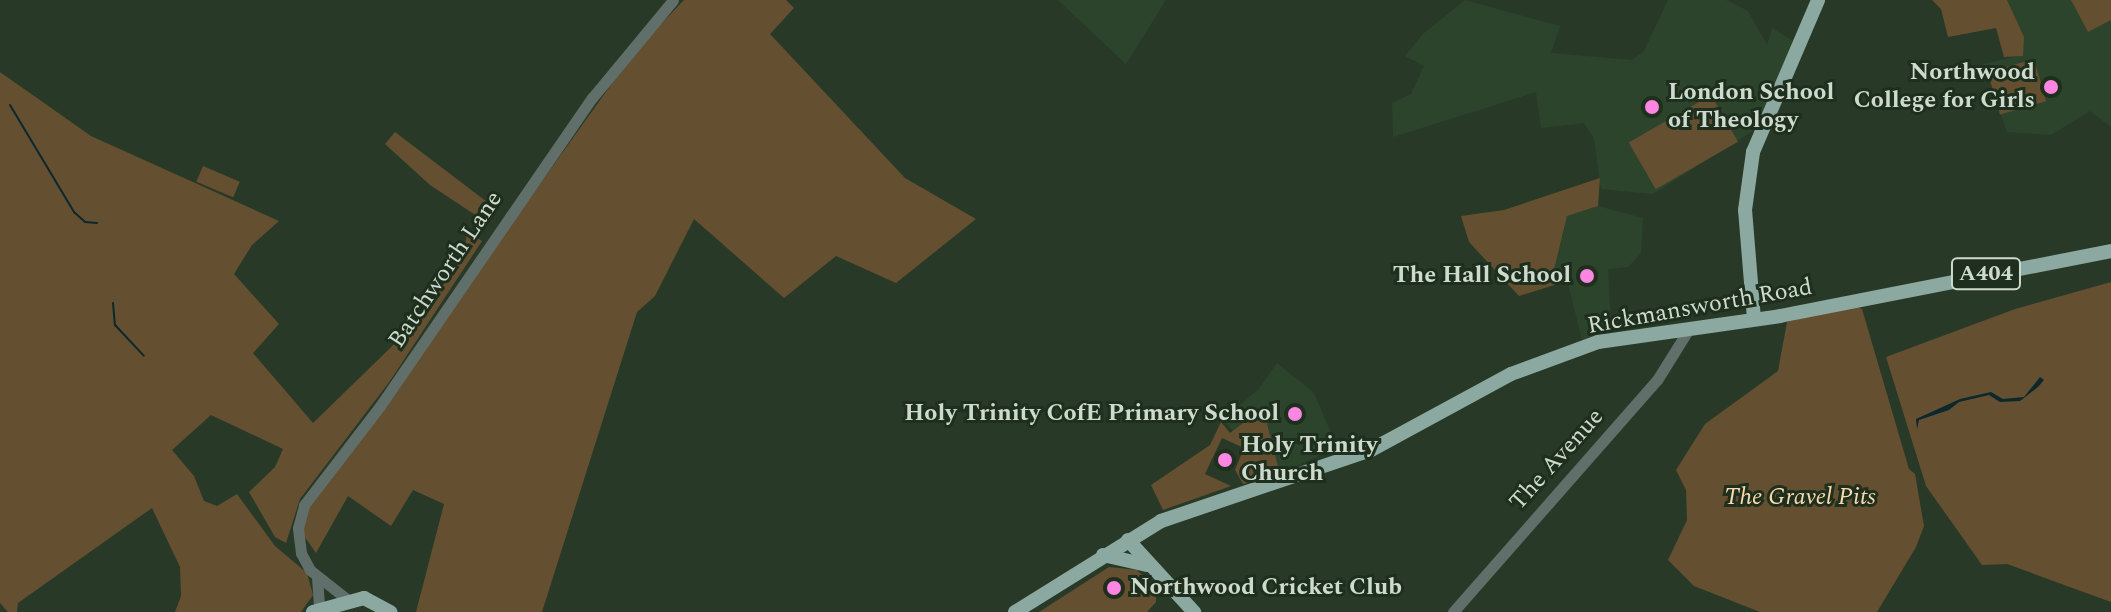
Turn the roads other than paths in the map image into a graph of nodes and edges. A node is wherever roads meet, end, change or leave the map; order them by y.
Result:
1 (673, 0) edge
2 (1818, 0) edge
3 (2111, 251) edge
4 (1754, 319) junction
5 (1687, 332) junction
6 (1128, 540) junction
7 (1103, 555) junction
8 (1147, 565) junction
9 (317, 577) junction
10 (348, 600) junction
11 (316, 611) edge
12 (390, 612) edge
13 (1015, 612) edge
14 (1194, 612) edge
15 (1453, 612) edge

1 - 9 street, Batchworth Lane
2 - 4 main road
3 - 4 main road, Rickmansworth Road / A404
4 - 5 main road, Rickmansworth Road / A404
5 - 6 main road, Rickmansworth Road / A404
5 - 15 street, The Avenue
6 - 7 main road, Rickmansworth Road / A404
6 - 8 main road
7 - 8 main road
7 - 13 main road, Rickmansworth Road / A404
8 - 14 main road
9 - 10 street, Batchworth Lane
9 - 11 street, Batchworth Lane
10 - 11 main road
10 - 12 main road

